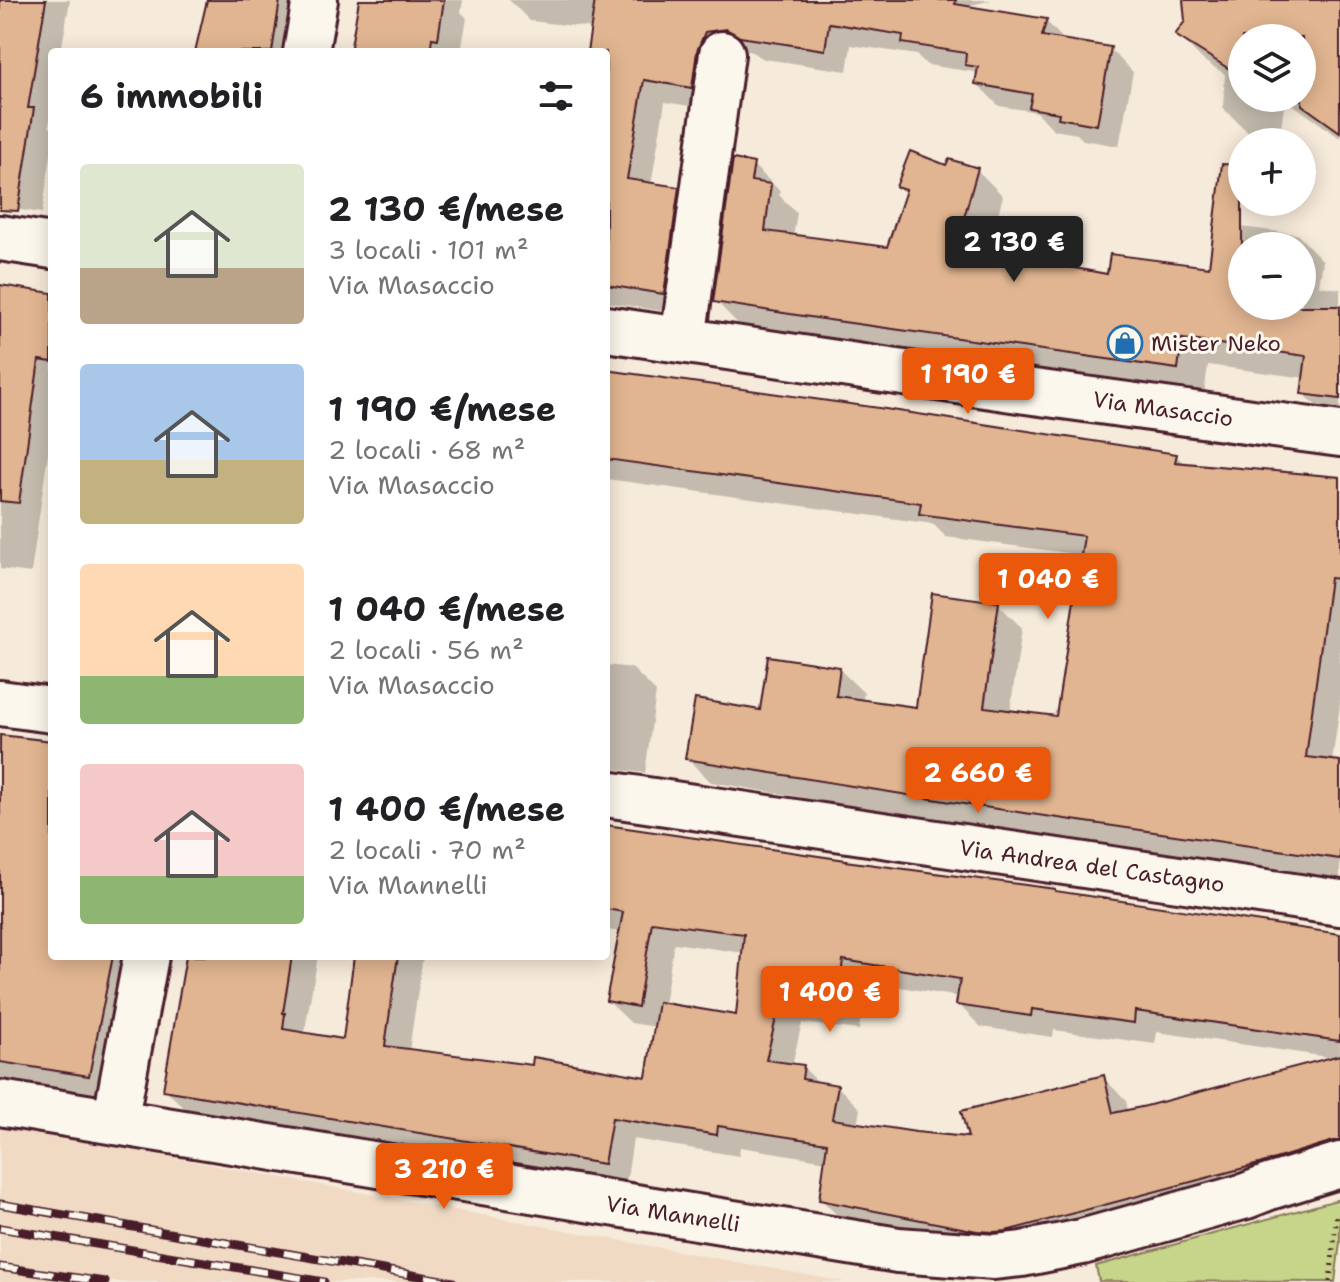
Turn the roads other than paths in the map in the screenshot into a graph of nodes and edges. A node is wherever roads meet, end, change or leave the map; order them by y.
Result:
1 (315, 0) edge
2 (307, 48) edge
3 (722, 54) dead end
4 (0, 238) edge
5 (48, 245) edge
6 (610, 330) edge
7 (683, 340) junction
8 (1340, 434) edge
9 (0, 703) edge
10 (48, 709) edge
11 (610, 795) edge
12 (1340, 903) edge
13 (145, 960) edge
14 (0, 1103) edge
15 (115, 1122) junction
16 (1340, 1165) edge
17 (1040, 1267) edge

1 - 2 street
3 - 7 street
4 - 5 street
6 - 7 street, Via Masaccio
7 - 8 street, Via Masaccio
9 - 10 street
11 - 12 street, Via Andrea del Castagno
13 - 15 street
14 - 15 street, Via Mannelli
15 - 17 street, Via Mannelli
16 - 17 street, Via Mannelli

